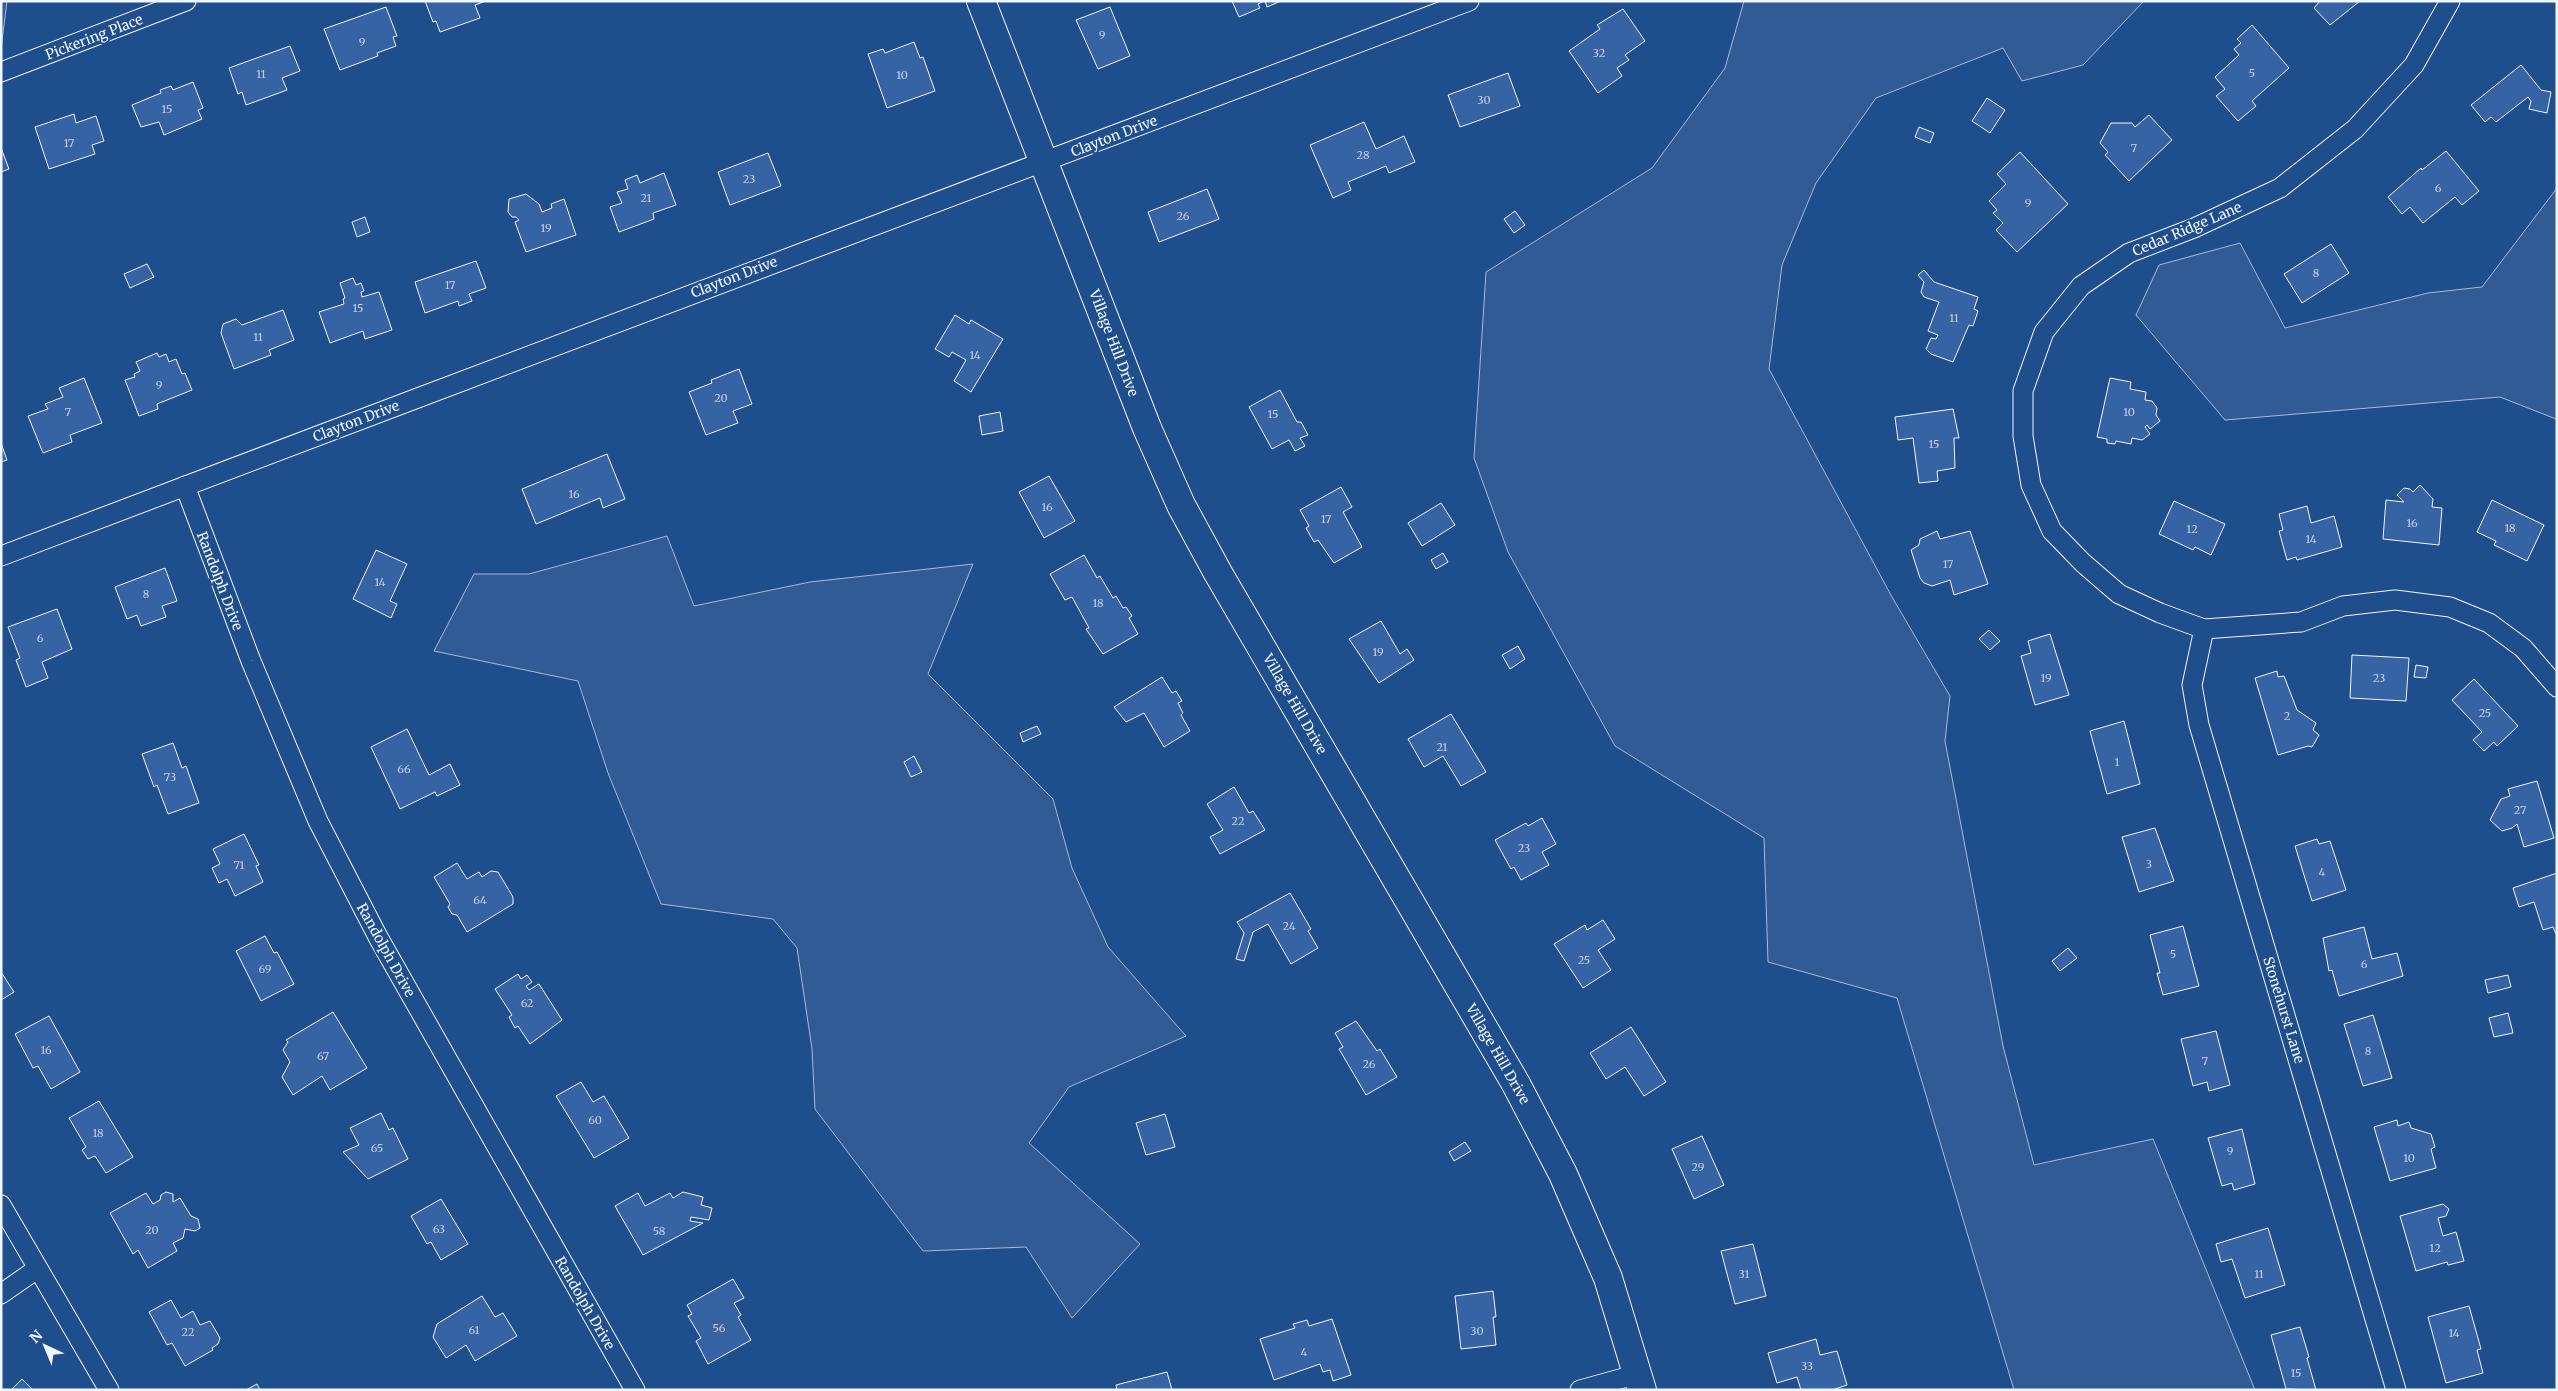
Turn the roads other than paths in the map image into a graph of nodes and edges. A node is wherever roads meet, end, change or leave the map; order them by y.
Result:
1 (186, 1) edge
2 (981, 1) edge
3 (1469, 1) edge
4 (2450, 1) edge
5 (1, 72) edge
6 (1044, 163) junction
7 (185, 486) junction
8 (1, 556) edge
9 (2204, 629) junction
10 (2557, 687) edge
11 (1, 1205) edge
12 (37, 1269) junction
13 (1, 1294) edge
14 (1640, 1382) edge
15 (109, 1390) edge
16 (635, 1390) edge
17 (1580, 1390) edge
18 (2396, 1390) edge

1 - 5 street, Pickering Place
2 - 6 street, Village Hill Drive
3 - 6 street, Clayton Drive
4 - 9 street, Cedar Ridge Lane
6 - 7 street, Clayton Drive
6 - 14 street, Village Hill Drive
7 - 8 street, Clayton Drive
7 - 16 street, Randolph Drive
9 - 10 street, Cedar Ridge Lane
9 - 18 street, Stonehurst Lane
11 - 12 street
12 - 13 street
12 - 15 street
14 - 17 street

